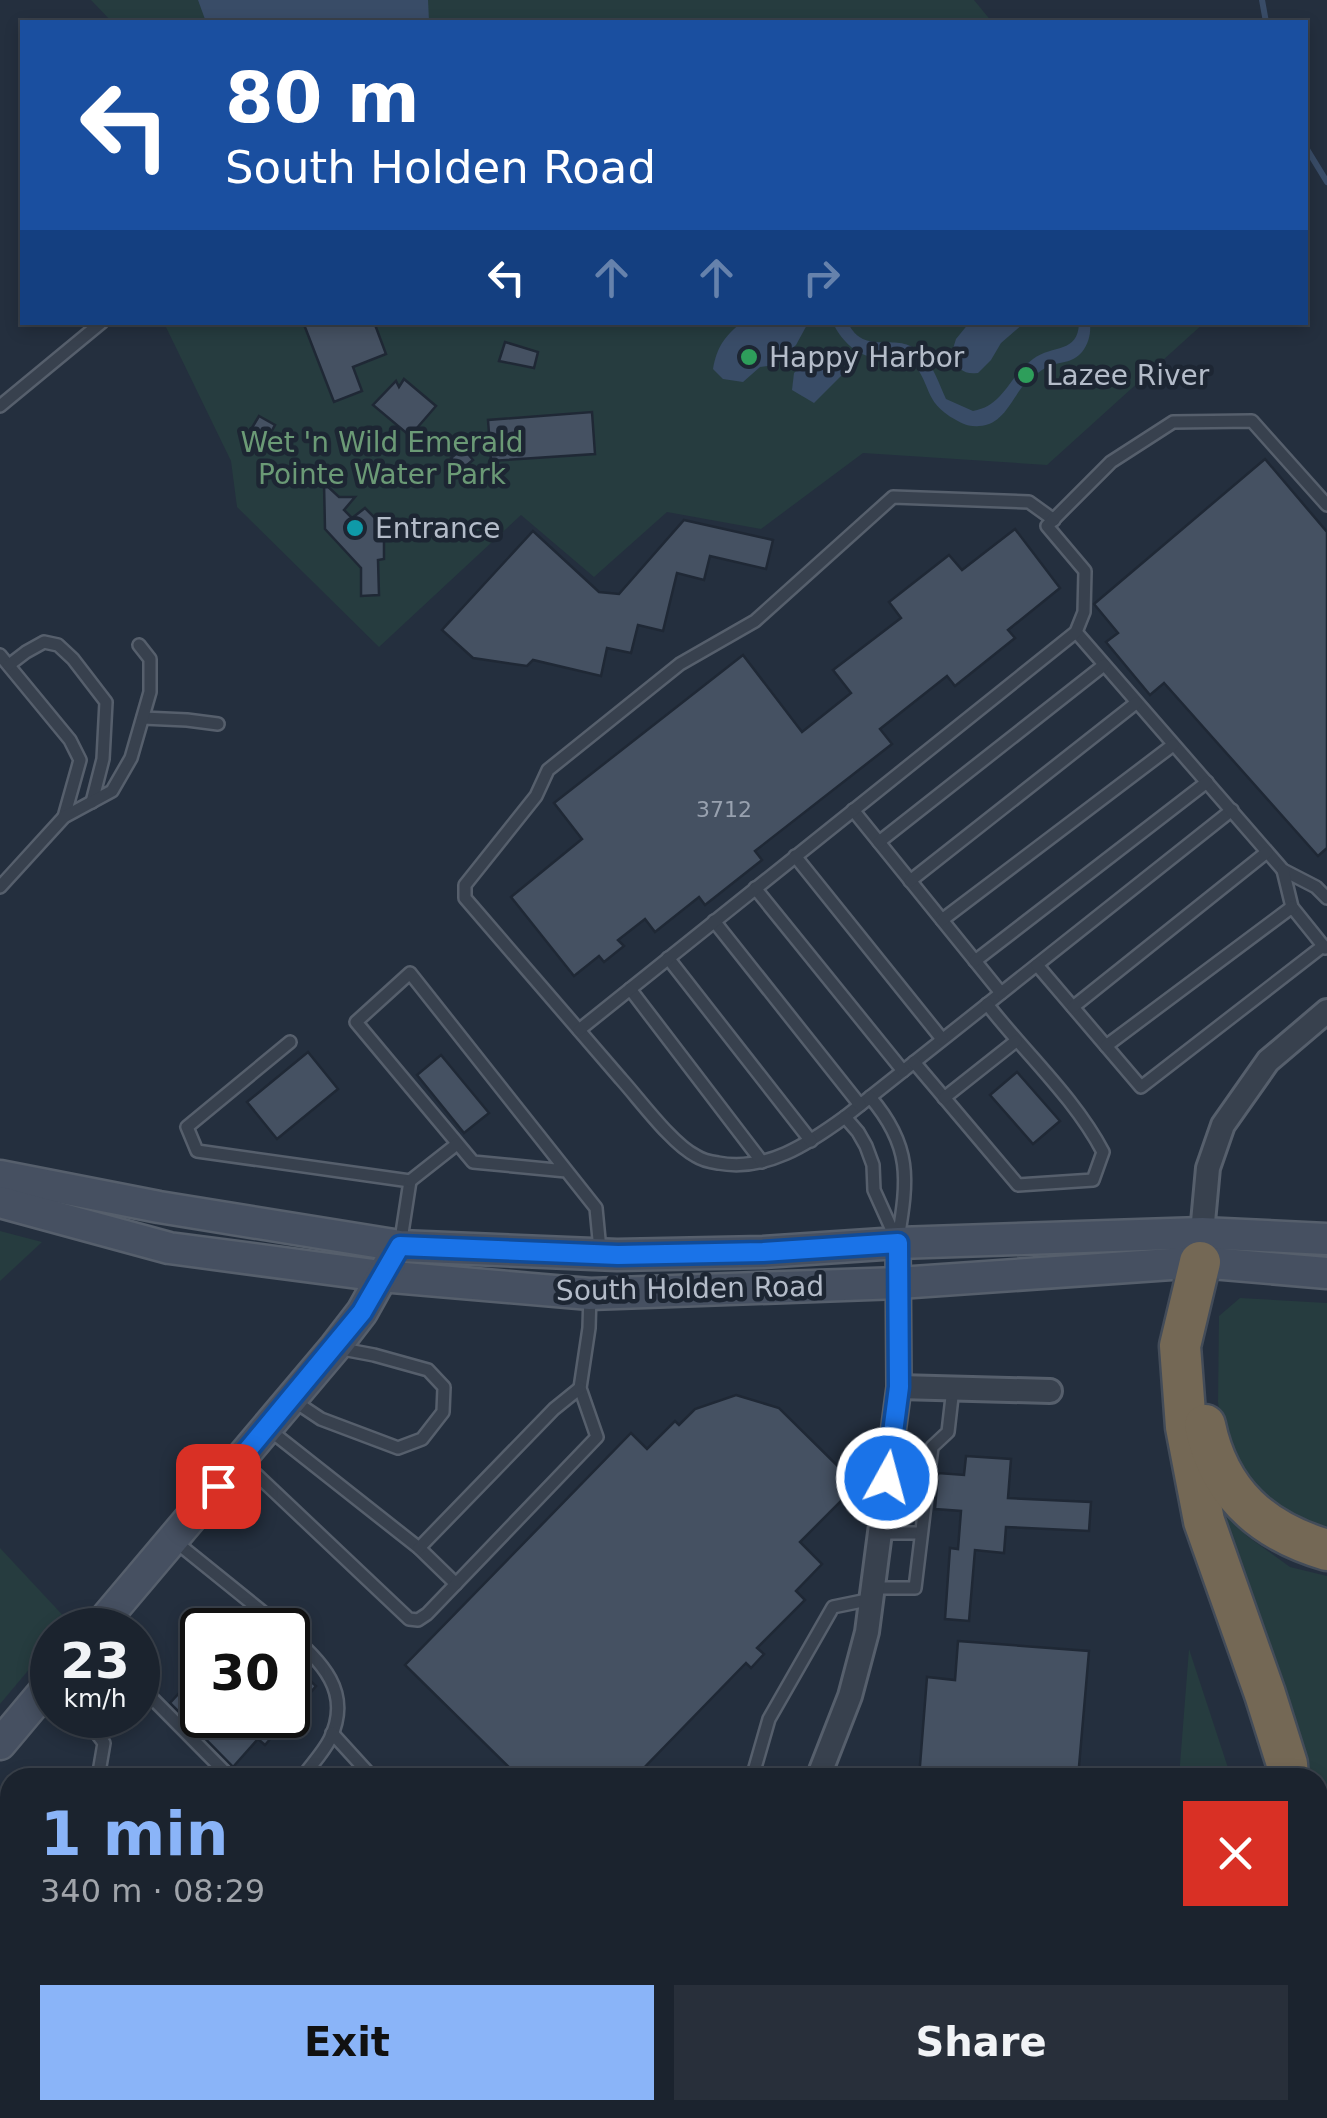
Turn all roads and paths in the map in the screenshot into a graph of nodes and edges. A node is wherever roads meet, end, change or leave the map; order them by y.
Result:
1 (98, 325) edge
2 (0, 406) edge
3 (1327, 505) edge
4 (1054, 520) junction
5 (1076, 632) junction
6 (139, 645) dead end
7 (0, 655) edge
8 (1104, 665) junction
9 (9, 666) junction
10 (1136, 703) junction
11 (143, 718) junction
12 (218, 724) dead end
13 (1173, 745) junction
14 (1207, 782) junction
15 (92, 802) junction
16 (853, 810) junction
17 (1232, 810) junction
18 (64, 817) junction
19 (878, 842) junction
20 (1267, 852) junction
21 (794, 856) junction
22 (1283, 870) junction
23 (910, 881) junction
24 (0, 886) edge
25 (755, 888) junction
26 (1327, 898) edge
27 (1292, 907) junction
28 (942, 920) junction
29 (714, 921) junction
30 (1325, 948) edge
31 (668, 958) junction
32 (976, 961) junction
33 (1037, 964) junction
34 (630, 990) junction
35 (1002, 993) junction
36 (987, 1004) junction
37 (1073, 1007) junction
38 (1327, 1011) edge
39 (579, 1030) junction
40 (942, 1039) junction
41 (1016, 1041) junction
42 (290, 1042) dead end
43 (1106, 1046) junction
44 (914, 1062) junction
45 (902, 1071) junction
46 (944, 1098) junction
47 (865, 1101) junction
48 (845, 1118) junction
49 (811, 1141) junction
50 (458, 1144) junction
51 (762, 1162) junction
52 (566, 1171) junction
53 (0, 1176) edge
54 (410, 1182) junction
55 (0, 1202) edge
56 (1327, 1240) edge
57 (898, 1243) junction
58 (400, 1246) junction
59 (1201, 1247) junction
60 (600, 1254) junction
61 (1327, 1273) edge
62 (381, 1276) junction
63 (899, 1283) junction
64 (590, 1294) junction
65 (335, 1347) junction
66 (899, 1387) junction
67 (580, 1388) junction
68 (953, 1388) junction
69 (1050, 1391) dead end
70 (292, 1399) junction
71 (267, 1428) junction
72 (891, 1450) junction
73 (932, 1452) junction
74 (240, 1459) junction
75 (880, 1533) junction
76 (921, 1533) junction
77 (173, 1539) junction
78 (419, 1548) junction
79 (1327, 1550) edge
80 (456, 1584) junction
81 (872, 1594) junction
82 (115, 1608) edge
83 (258, 1608) edge
84 (310, 1652) edge
85 (160, 1706) edge
86 (30, 1709) edge
87 (332, 1733) junction
88 (100, 1738) edge
89 (0, 1744) edge
90 (100, 1768) edge
91 (221, 1768) edge
92 (309, 1768) edge
93 (364, 1768) edge
94 (755, 1768) edge
95 (822, 1768) edge
96 (1287, 1768) edge

1 - 2 lane
3 - 4 lane
4 - 5 lane
4 - 39 lane
5 - 8 lane
5 - 16 lane
6 - 11 lane
7 - 9 lane
8 - 10 lane
8 - 19 lane
9 - 15 lane
9 - 18 lane
10 - 13 lane
10 - 23 lane
11 - 12 lane
11 - 15 lane
13 - 14 lane
13 - 28 lane
14 - 17 lane
14 - 32 lane
15 - 18 lane
16 - 19 lane
16 - 21 lane
17 - 20 lane
17 - 33 lane
18 - 24 lane
19 - 23 lane
20 - 22 lane
20 - 37 lane
21 - 25 lane
21 - 40 lane
22 - 26 lane
22 - 27 lane
23 - 28 lane
25 - 29 lane
25 - 45 lane
27 - 30 lane
27 - 43 lane
28 - 32 lane
29 - 31 lane
29 - 47 lane
30 - 43 lane
31 - 34 lane
31 - 49 lane
32 - 35 lane
33 - 35 lane
33 - 37 lane
34 - 39 lane
34 - 51 lane
35 - 36 lane
36 - 40 lane
36 - 41 lane
37 - 43 lane
38 - 59 street
39 - 51 lane
40 - 44 lane
41 - 46 lane
41 - 46 lane
42 - 54 lane
44 - 45 lane
44 - 46 lane
45 - 47 lane
47 - 48 lane
47 - 57 lane
48 - 49 lane
48 - 57 lane
49 - 51 lane
50 - 52 lane
50 - 52 lane
50 - 54 lane
52 - 60 lane
53 - 58 street, South Holden Road
54 - 58 lane
55 - 62 street, South Holden Road
56 - 59 street, South Holden Road
57 - 59 street, South Holden Road
57 - 60 street, South Holden Road
57 - 63 street
58 - 60 street, South Holden Road
58 - 62 street
59 - 61 street, South Holden Road
59 - 63 street, South Holden Road
59 - 79 highway
59 - 96 highway
62 - 64 street, South Holden Road
62 - 65 street
63 - 64 street, South Holden Road
63 - 66 street
64 - 67 lane
65 - 70 street
65 - 70 lane
66 - 68 street
66 - 72 street
67 - 78 lane
67 - 80 lane
68 - 69 street
68 - 73 lane
70 - 71 street
71 - 74 street
71 - 78 lane
72 - 73 lane
72 - 75 street
73 - 76 lane
74 - 77 street
74 - 80 lane
75 - 76 lane
75 - 81 street
76 - 81 lane
77 - 82 street
77 - 83 lane
78 - 80 lane
81 - 94 lane
81 - 95 street
84 - 87 lane
85 - 91 lane
86 - 89 street
87 - 92 lane
87 - 93 lane
88 - 90 lane

